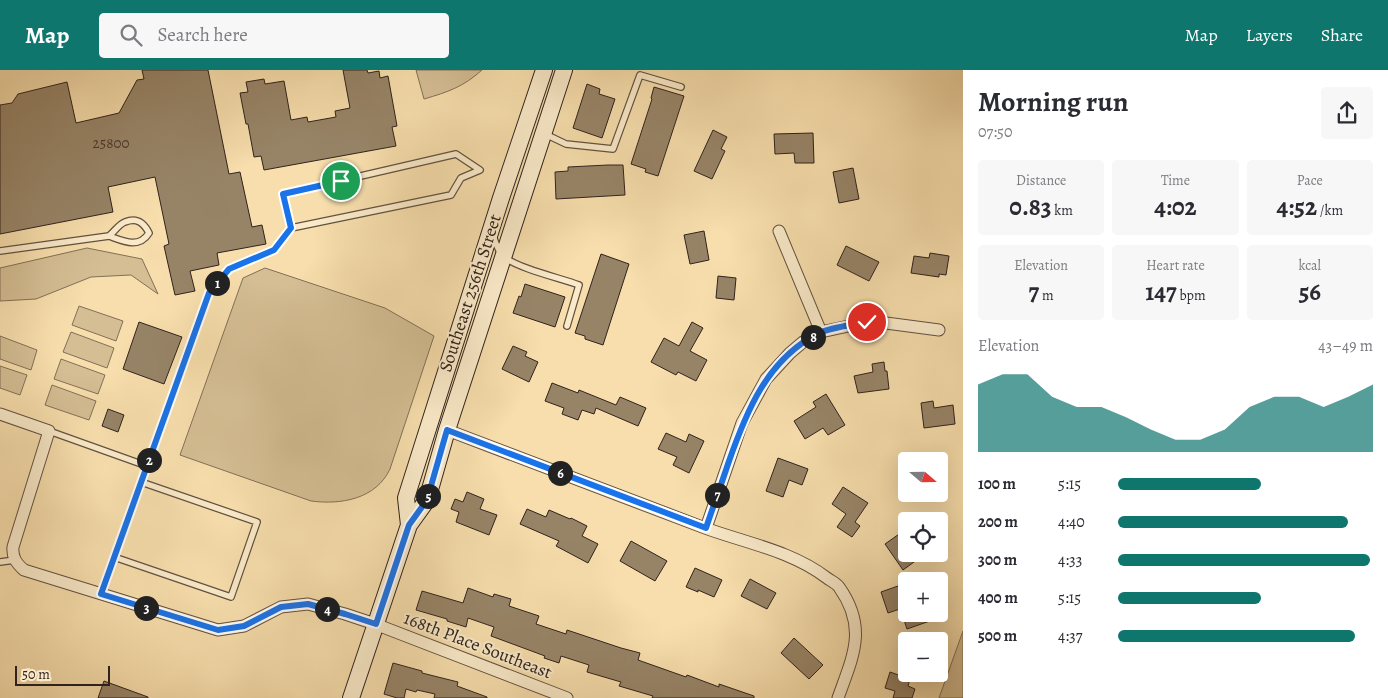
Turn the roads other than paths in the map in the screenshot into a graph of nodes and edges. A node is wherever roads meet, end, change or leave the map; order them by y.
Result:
1 (544, 70) edge
2 (564, 70) edge
3 (681, 88) dead end
4 (531, 108) junction
5 (544, 133) junction
6 (291, 228) junction
7 (492, 228) junction
8 (779, 231) dead end
9 (109, 236) junction
10 (0, 251) edge
11 (503, 256) junction
12 (567, 326) dead end
13 (940, 330) dead end
14 (821, 332) junction
15 (0, 414) edge
16 (447, 430) junction
17 (49, 431) junction
18 (147, 466) junction
19 (141, 482) junction
20 (409, 525) junction
21 (706, 528) junction
22 (114, 557) junction
23 (15, 560) junction
24 (0, 562) edge
25 (101, 594) junction
26 (376, 624) junction
27 (351, 698) edge
28 (567, 698) edge
29 (838, 698) edge

1 - 4 main road, Southeast 256th Street
2 - 5 main road, Southeast 256th Street
3 - 5 lane
4 - 5 main road
4 - 7 main road, Southeast 256th Street
5 - 11 main road, Southeast 256th Street
6 - 6 lane
6 - 18 lane
7 - 11 lane
7 - 20 main road, Southeast 256th Street
8 - 14 street
9 - 9 lane
9 - 10 lane
11 - 12 lane
11 - 16 main road, Southeast 256th Street
13 - 14 street
14 - 21 street
15 - 17 street
16 - 20 main road, Southeast 256th Street
16 - 21 street
17 - 18 lane
17 - 23 street
18 - 19 lane
19 - 22 lane
19 - 22 lane
20 - 26 main road, Southeast 256th Street
21 - 29 street
22 - 25 lane
23 - 24 lane
23 - 25 street, 168th Place Southeast
25 - 26 street, 168th Place Southeast
26 - 27 main road, Southeast 256th Street
26 - 28 street, 168th Place Southeast

